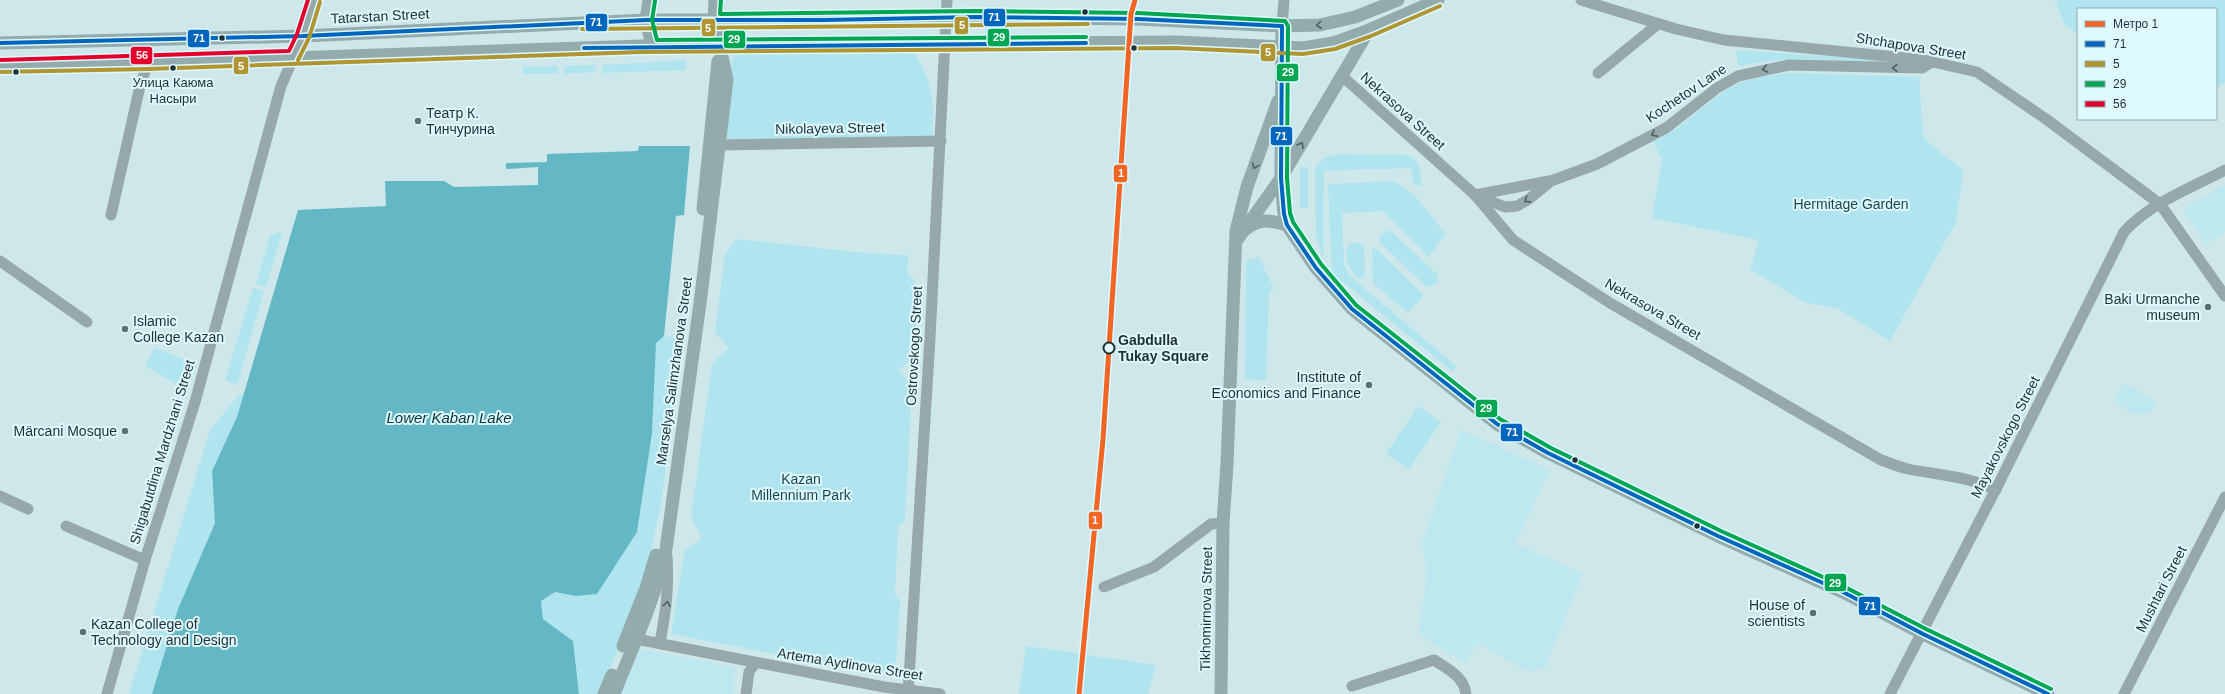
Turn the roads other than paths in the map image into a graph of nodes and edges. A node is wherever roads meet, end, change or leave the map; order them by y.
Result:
1 (314, 0) edge
2 (649, 0) edge
3 (715, 0) edge
4 (947, 0) edge
5 (1284, 0) edge
6 (1398, 0) edge
7 (1438, 0) edge
8 (1581, 0) edge
9 (947, 17) junction
10 (646, 20) junction
11 (714, 20) junction
12 (1658, 24) junction
13 (1282, 26) junction
14 (1369, 30) junction
15 (303, 36) junction
16 (0, 43) edge
17 (946, 44) junction
18 (652, 46) junction
19 (718, 46) junction
20 (1281, 48) junction
21 (293, 57) junction
22 (1932, 62) junction
23 (148, 63) junction
24 (0, 66) edge
25 (1598, 73) dead end
26 (1342, 76) junction
27 (1282, 90) junction
28 (940, 141) junction
29 (719, 145) junction
30 (2225, 170) edge
31 (1281, 178) junction
32 (1551, 181) junction
33 (1475, 195) junction
34 (2160, 204) junction
35 (111, 215) dead end
36 (1287, 225) junction
37 (1238, 238) junction
38 (0, 260) edge
39 (2225, 296) edge
40 (87, 322) dead end
41 (1996, 490) junction
42 (0, 496) edge
43 (2225, 497) edge
44 (28, 509) dead end
45 (1223, 523) junction
46 (66, 526) dead end
47 (666, 549) junction
48 (144, 560) junction
49 (1104, 587) dead end
50 (1923, 634) junction
51 (636, 639) junction
52 (660, 642) junction
53 (755, 663) junction
54 (1352, 686) dead end
55 (908, 692) edge
56 (107, 694) edge
57 (604, 694) edge
58 (614, 694) edge
59 (746, 694) edge
60 (940, 694) edge
61 (1221, 694) edge
62 (1466, 694) edge
63 (1890, 694) edge
64 (2048, 694) edge
65 (2124, 694) edge

1 - 15 street, Shigabutdina Mardzhani Street
2 - 10 main road
3 - 11 main road
4 - 9 street, Ostrovskogo Street
5 - 13 street
6 -> 13 main road, Tatarstan Street
7 - 14 main road
8 - 12 street, Shchapova Street
9 - 11 main road, Tatarstan Street
9 - 13 main road, Tatarstan Street
9 - 17 street, Ostrovskogo Street
10 - 11 main road, Tatarstan Street
10 - 15 main road, Tatarstan Street
10 - 18 main road
11 - 19 main road
12 - 22 street, Shchapova Street
12 - 25 street
13 - 20 main road
14 - 20 main road
14 - 26 main road
15 - 16 main road, Tatarstan Street
15 - 21 street, Shigabutdina Mardzhani Street
17 - 19 main road
17 - 20 main road
17 - 28 street, Ostrovskogo Street
18 - 19 main road
18 - 21 main road
19 - 29 main road, Marselya Salimzhanova Street
19 - 57 main road
20 - 27 main road
21 - 23 main road
21 - 48 street, Shigabutdina Mardzhani Street
22 -> 32 street, Kochetov Lane
22 - 34 street, Shchapova Street
23 - 24 main road
23 - 35 street
31 -> 26 main road
26 - 33 street, Nekrasova Street
27 - 31 main road
27 -> 37 main road, Tikhomirnova Street
28 - 29 street, Nikolayeva Street
28 - 55 street, Ostrovskogo Street
29 - 47 main road, Marselya Salimzhanova Street
30 - 34 street, Mayakovskogo Street
31 - 36 main road
31 - 37 main road
32 - 33 street
32 -> 33 street, Kochetov Lane
33 - 41 street, Nekrasova Street
34 - 39 street, Shchapova Street
34 - 41 street, Mayakovskogo Street
36 - 37 main road
36 - 50 main road
37 - 45 main road, Tikhomirnova Street
38 - 40 street
41 - 50 street, Mayakovskogo Street
42 - 44 street
43 - 65 street, Mushtari Street
45 - 49 street
45 - 61 main road, Tikhomirnova Street
46 - 48 street
47 - 51 main road, Marselya Salimzhanova Street
52 -> 47 street
48 - 56 street, Shigabutdina Mardzhani Street
50 - 63 street, Mayakovskogo Street
50 - 64 main road
51 - 52 street, Artema Aydinova Street
51 - 58 main road, Marselya Salimzhanova Street
52 - 53 street, Artema Aydinova Street
53 - 55 street, Artema Aydinova Street
53 - 59 street
54 - 62 street
55 - 60 street, Artema Aydinova Street

